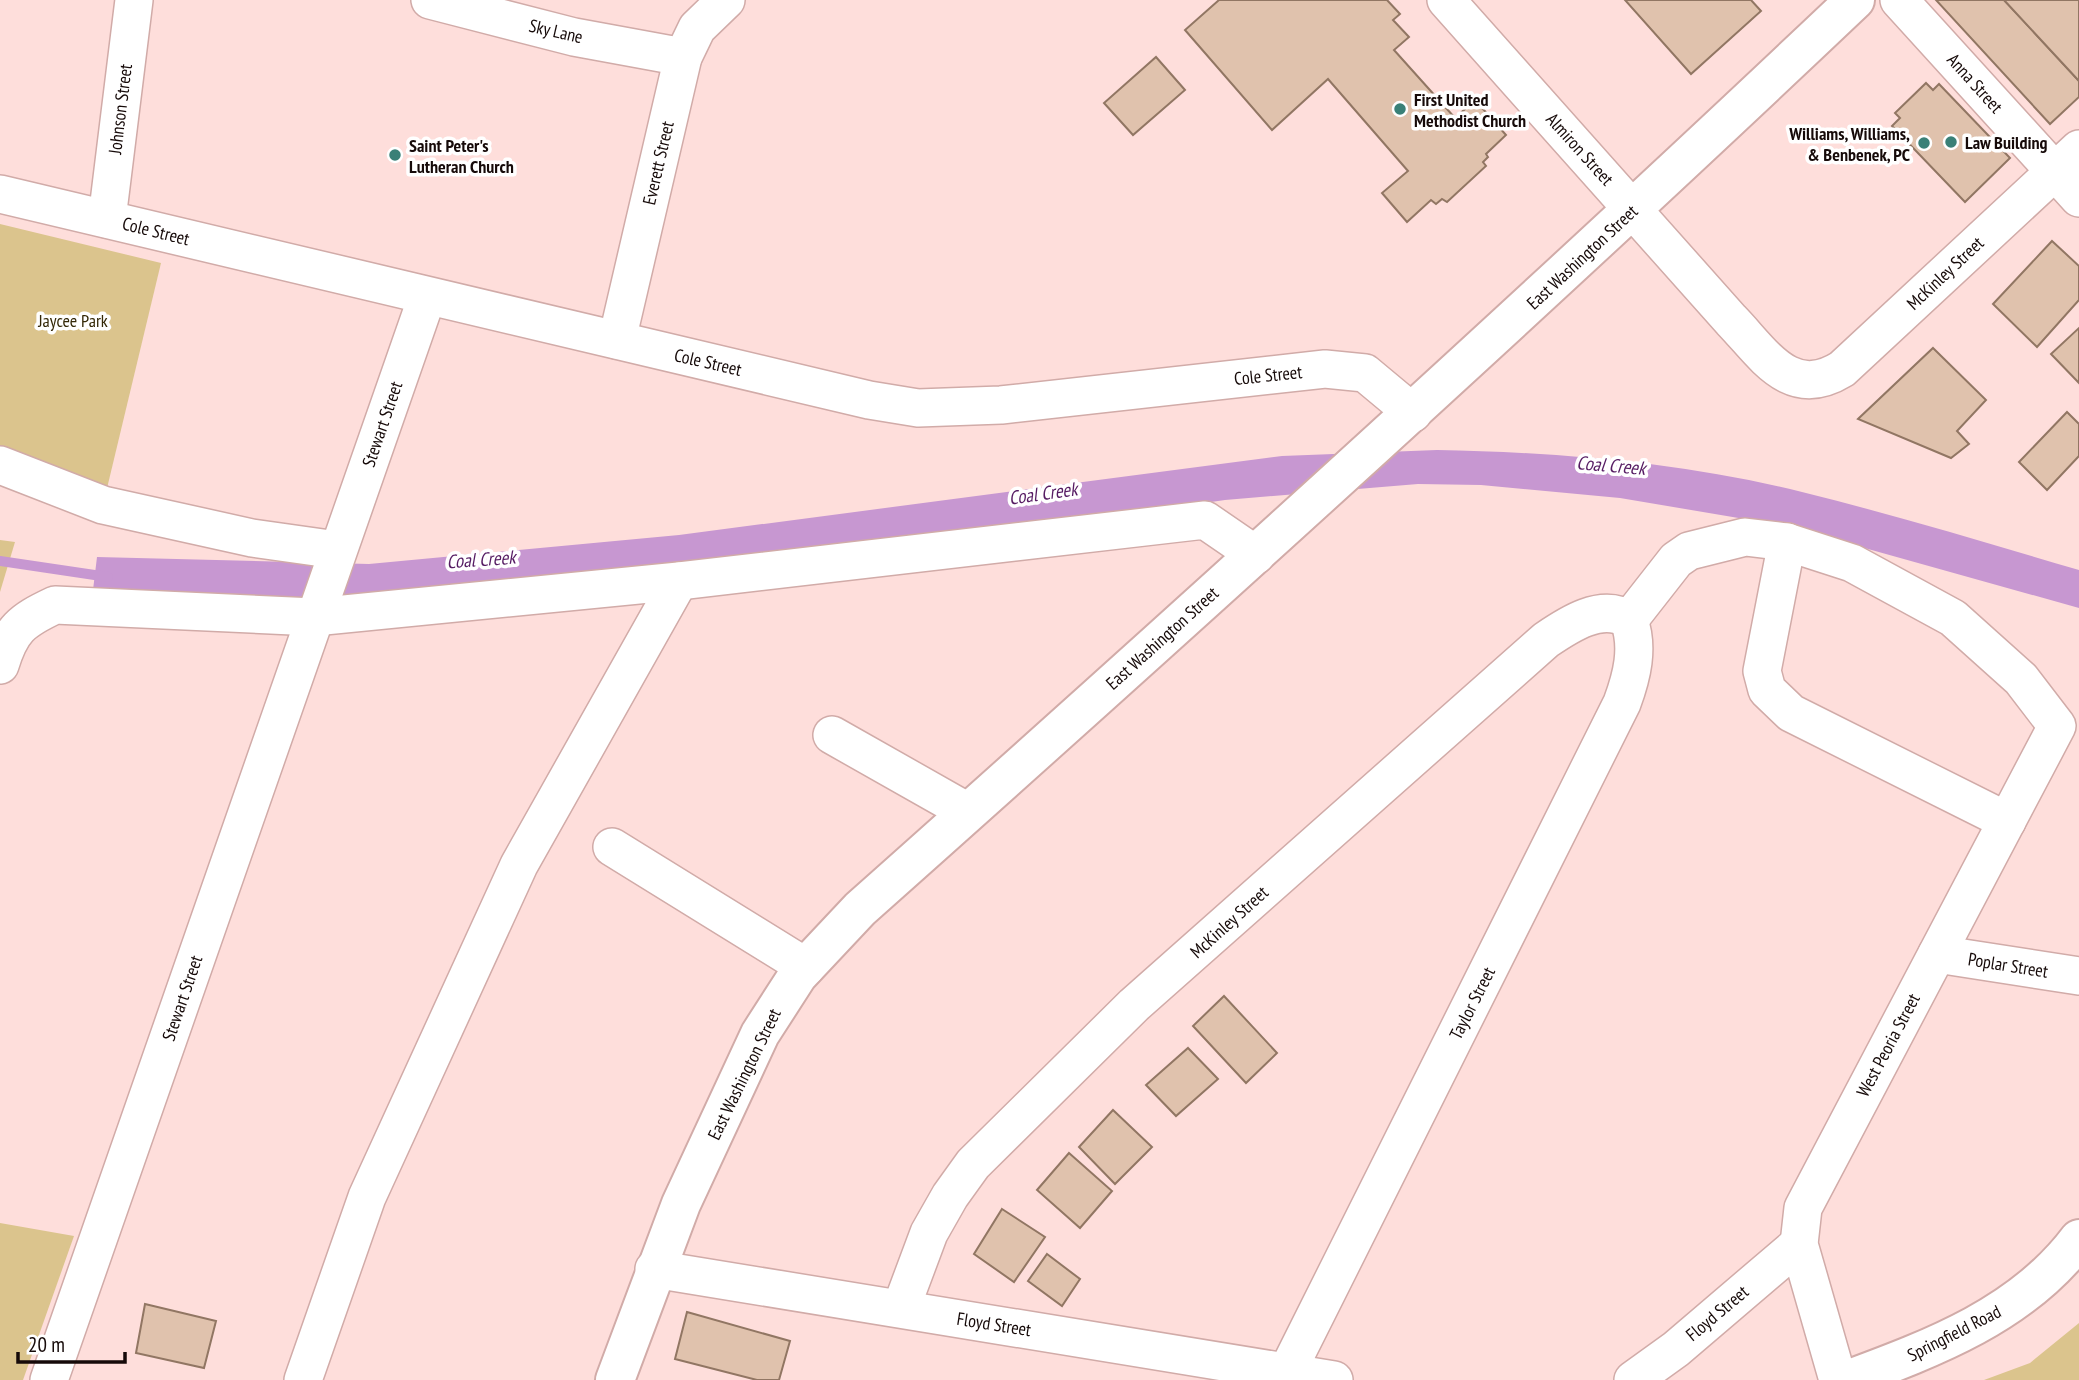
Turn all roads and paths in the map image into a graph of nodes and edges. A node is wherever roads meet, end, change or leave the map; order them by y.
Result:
1 (134, 0) edge
2 (430, 0) edge
3 (726, 0) edge
4 (1446, 0) edge
5 (1855, 0) edge
6 (1899, 0) edge
7 (683, 57) junction
8 (2067, 160) edge
9 (0, 194) edge
10 (2079, 198) edge
11 (1634, 210) junction
12 (107, 219) junction
13 (426, 297) junction
14 (617, 340) junction
15 (1804, 382) joint
16 (1413, 413) junction
17 (0, 465) edge
18 (1787, 542) junction
19 (337, 551) junction
20 (1256, 555) junction
21 (679, 581) junction
22 (314, 617) junction
23 (1629, 620) junction
24 (0, 665) edge
25 (832, 735) dead end
26 (968, 813) junction
27 (2007, 821) junction
28 (612, 847) dead end
29 (1937, 954) junction
30 (806, 967) junction
31 (2079, 976) edge
32 (2079, 1239) edge
33 (1799, 1244) junction
34 (654, 1269) junction
35 (901, 1308) junction
36 (1285, 1376) edge
37 (1851, 1379) edge
38 (50, 1380) edge
39 (303, 1380) edge
40 (615, 1380) edge
41 (1334, 1380) edge
42 (1633, 1380) edge

1 - 12 street, Johnson Street
2 - 7 street, Sky Lane
3 - 7 street, Everett Street
4 - 11 street, Almiron Street
5 - 11 main road, East Washington Street
6 - 8 street, Anna Street
7 - 14 street, Everett Street
8 - 10 street, Anna Street
8 - 15 street, McKinley Street
9 - 12 street, Cole Street
11 - 15 street, Almiron Street
11 - 16 main road, East Washington Street
12 - 13 street, Cole Street
13 - 14 street, Cole Street
13 - 19 street, Stewart Street
14 - 16 street, Cole Street
16 - 20 main road, East Washington Street
17 - 19 street
18 - 23 street
18 - 27 street
18 - 27 street, West Peoria Street
19 - 22 street, Stewart Street
20 - 21 street
20 - 26 main road, East Washington Street
21 - 22 street
21 - 39 street
22 - 24 street
22 - 38 street, Stewart Street
23 - 35 street, McKinley Street
23 - 36 street, Taylor Street
25 - 26 street
26 - 30 main road, East Washington Street
27 - 29 street, West Peoria Street
28 - 30 street
29 - 31 street, Poplar Street
29 - 33 street, West Peoria Street
30 - 34 main road, East Washington Street
32 - 37 main road, Springfield Road
33 - 37 street, West Peoria Street
33 - 42 street, Floyd Street
34 - 35 street, Floyd Street
34 - 40 main road, East Washington Street
35 - 36 street, Floyd Street
36 - 41 street, Floyd Street

